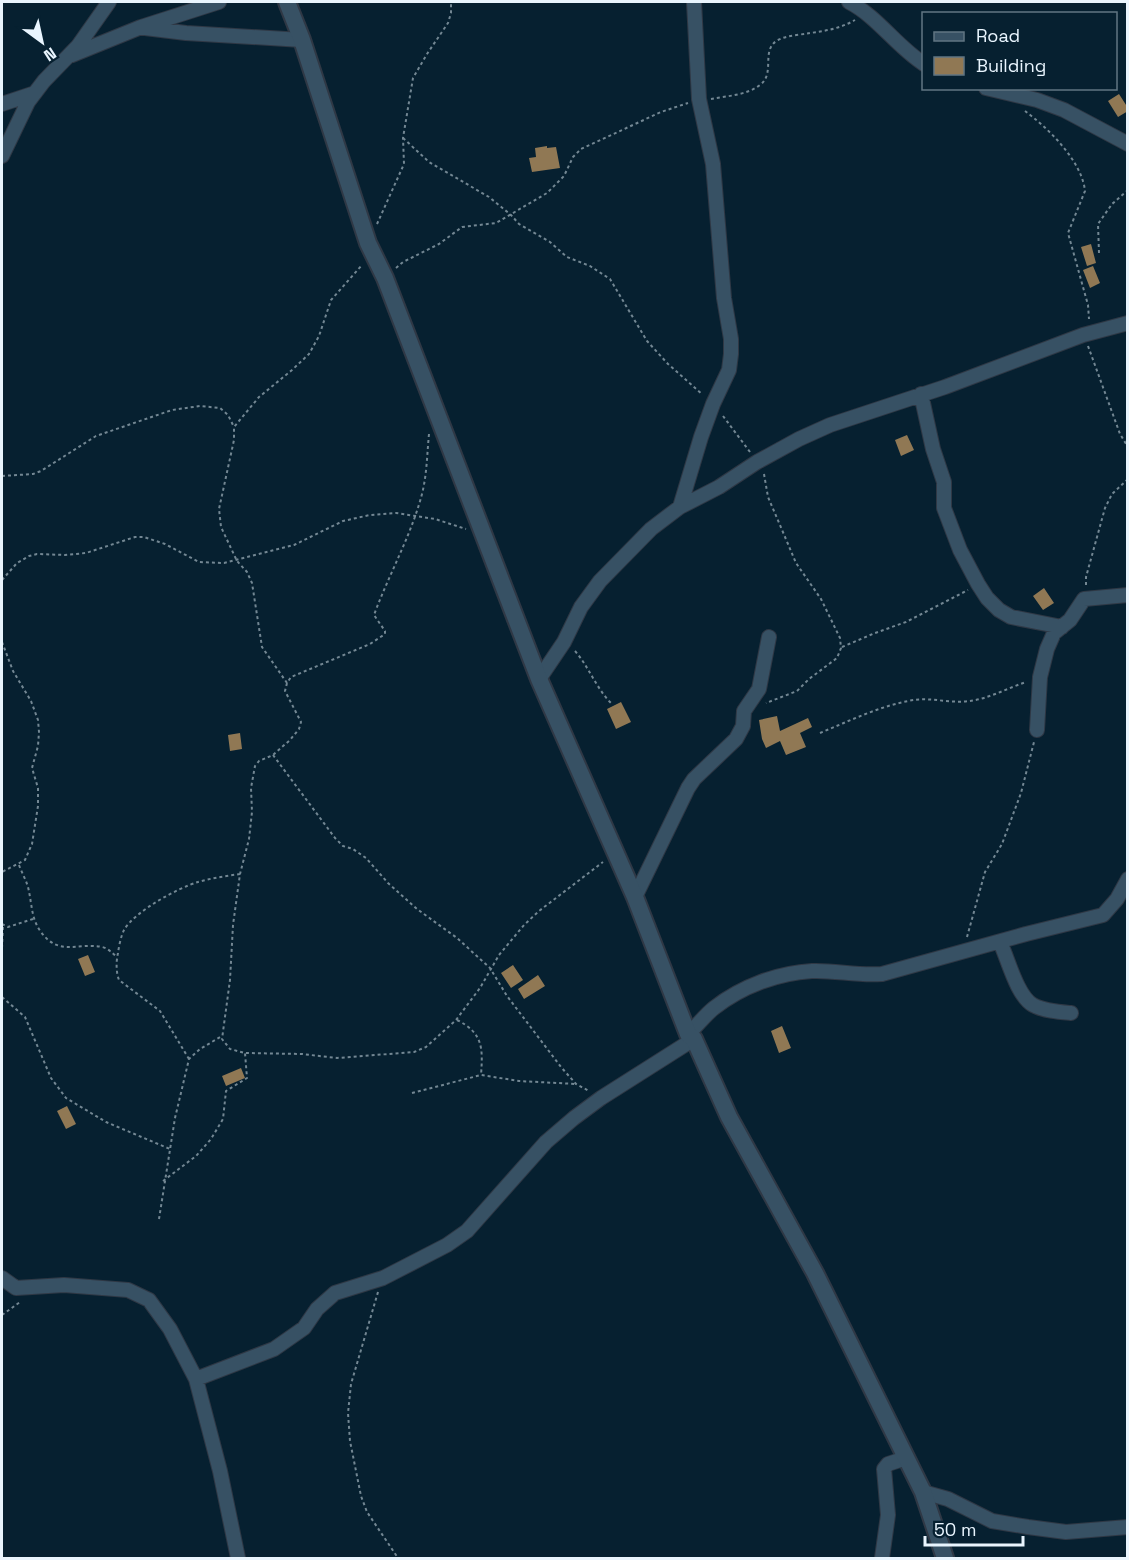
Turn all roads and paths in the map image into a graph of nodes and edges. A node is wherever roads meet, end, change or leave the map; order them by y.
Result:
1 (109, 2) edge
2 (219, 2) edge
3 (287, 2) edge
4 (451, 2) edge
5 (694, 2) edge
6 (849, 2) edge
7 (871, 16) junction
8 (141, 27) junction
9 (302, 40) junction
10 (67, 57) junction
11 (922, 63) edge
12 (994, 90) edge
13 (35, 93) junction
14 (699, 99) junction
15 (2, 104) edge
16 (1018, 106) dead end
17 (403, 138) junction
18 (1128, 144) edge
19 (2, 156) edge
20 (1128, 190) edge
21 (512, 215) junction
22 (371, 249) junction
23 (1099, 253) dead end
24 (385, 278) junction
25 (1128, 323) edge
26 (1083, 335) junction
27 (921, 394) junction
28 (713, 404) junction
29 (234, 428) junction
30 (429, 428) dead end
31 (1128, 447) edge
32 (757, 462) junction
33 (2, 476) edge
34 (1128, 479) edge
35 (680, 507) junction
36 (414, 516) junction
37 (485, 536) junction
38 (237, 561) junction
39 (2, 580) edge
40 (978, 584) junction
41 (1128, 595) edge
42 (1086, 598) junction
43 (1062, 627) junction
44 (769, 637) dead end
45 (2, 642) edge
46 (564, 642) junction
47 (842, 648) junction
48 (1040, 677) junction
49 (539, 679) junction
50 (287, 683) junction
51 (611, 703) dead end
52 (744, 711) junction
53 (1037, 730) joint
54 (820, 732) dead end
55 (273, 754) junction
56 (615, 853) junction
57 (19, 865) junction
58 (2, 872) edge
59 (240, 874) junction
60 (1128, 879) edge
61 (635, 897) junction
62 (33, 919) junction
63 (2, 925) edge
64 (1000, 942) junction
65 (2, 948) edge
66 (963, 951) junction
67 (117, 957) junction
68 (490, 968) junction
69 (2, 997) edge
70 (1071, 1013) dead end
71 (456, 1020) junction
72 (222, 1036) junction
73 (691, 1037) junction
74 (245, 1053) junction
75 (189, 1059) junction
76 (481, 1075) junction
77 (576, 1084) junction
78 (412, 1093) dead end
79 (601, 1098) junction
80 (170, 1149) junction
81 (163, 1181) junction
82 (159, 1220) dead end
83 (2, 1278) edge
84 (383, 1278) junction
85 (196, 1379) junction
86 (906, 1458) junction
87 (923, 1492) junction
88 (1128, 1527) edge
89 (238, 1558) edge
90 (398, 1558) edge
91 (882, 1558) edge
92 (945, 1558) edge

1 - 10 street
2 - 8 street
3 - 9 street
4 - 17 path
5 - 14 street
6 - 7 street
7 - 11 street
7 - 14 path
8 - 9 street
8 - 10 street
9 - 22 street
10 - 13 street
12 - 18 street
13 - 15 street
13 - 19 street
14 - 21 path
14 - 28 street
16 - 26 path
17 - 21 path
17 - 22 path
20 - 23 path
21 - 24 path
21 - 28 path
22 - 24 street
22 - 29 path
24 - 37 street
25 - 26 street
26 - 27 street
26 - 31 path
27 - 32 street
27 - 40 street
28 - 32 path
28 - 35 street
29 - 33 path
29 - 38 path
30 - 36 path
32 - 35 street
32 - 47 path
34 - 42 path
35 - 46 street
36 - 37 path
36 - 38 path
36 - 50 path
37 - 49 street
38 - 39 path
38 - 50 path
40 - 43 street
40 - 47 path
41 - 42 street
42 - 43 street
43 - 48 street
44 - 52 street
45 - 57 path
46 - 49 street
46 - 51 path
47 - 52 path
48 - 53 street
48 - 54 path
49 - 56 street
50 - 55 path
52 - 61 street
53 - 66 path
55 - 59 path
55 - 68 path
56 - 61 street
56 - 68 path
57 - 58 path
57 - 62 path
59 - 67 path
59 - 72 path
60 - 64 street
61 - 73 street
62 - 63 path
62 - 67 path
63 - 65 path
64 - 66 street
64 - 70 street
66 - 73 street
67 - 75 path
68 - 71 path
68 - 77 path
69 - 80 path
71 - 74 path
71 - 76 path
72 - 74 path
72 - 75 path
73 - 79 street
73 - 86 street
74 - 81 path
75 - 80 path
76 - 77 path
76 - 78 path
77 - 79 path
79 - 84 street
80 - 81 path
81 - 82 path
83 - 85 street
84 - 85 street
84 - 90 path
85 - 89 street
86 - 87 street
86 - 91 street
87 - 88 street
87 - 92 street

